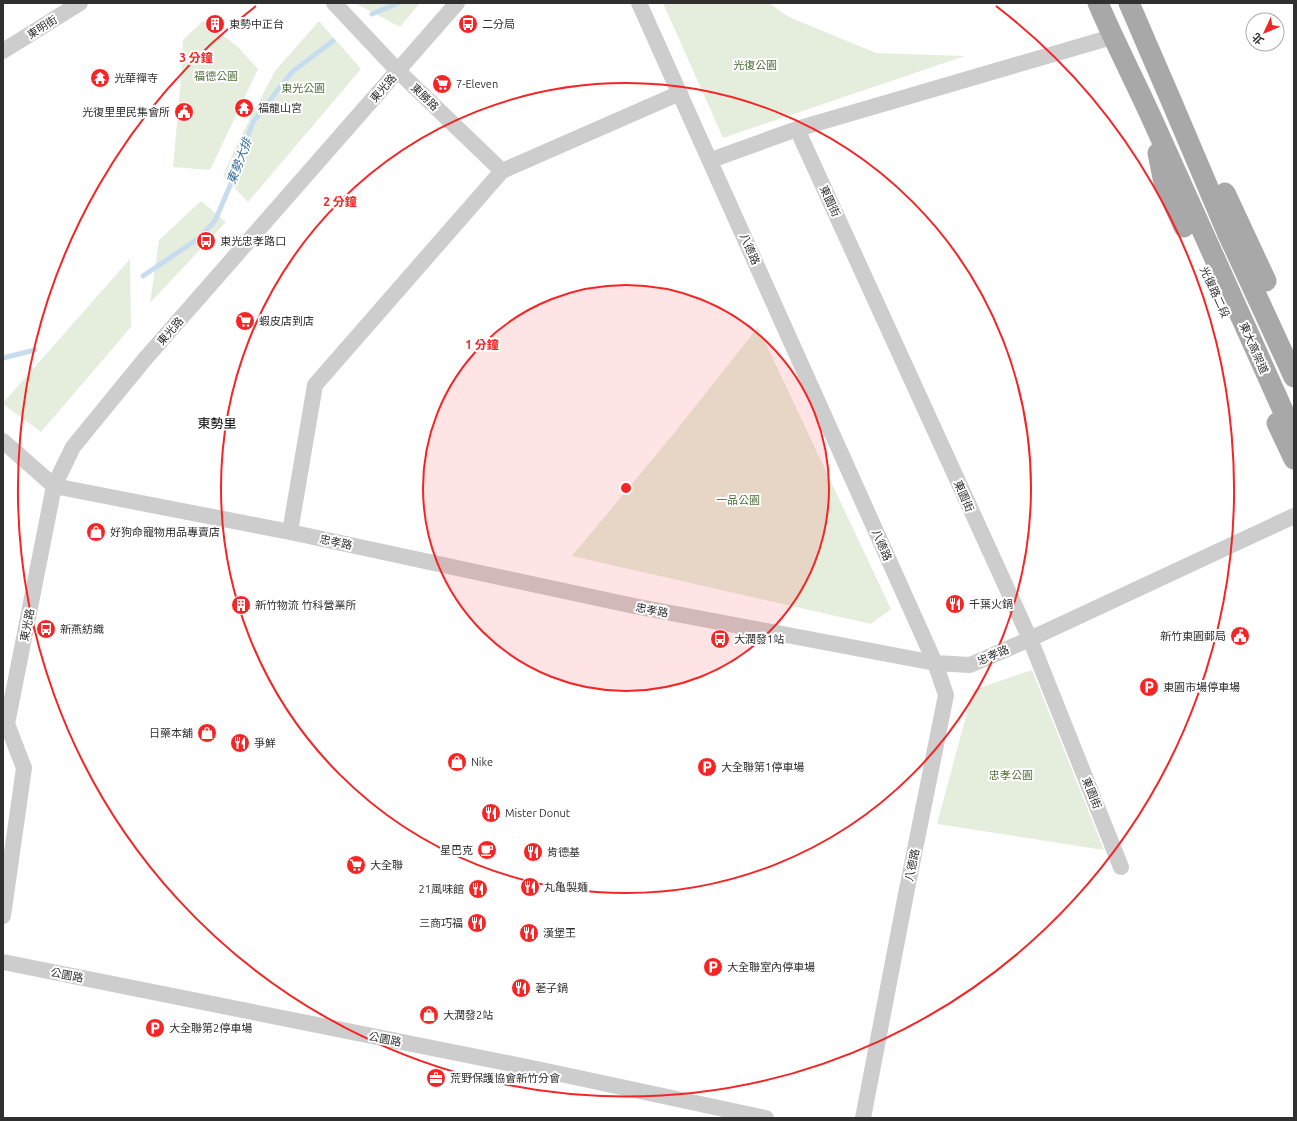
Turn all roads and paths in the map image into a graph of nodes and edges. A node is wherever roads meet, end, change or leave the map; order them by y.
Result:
1 (80, 3) edge
2 (334, 3) edge
3 (457, 3) edge
4 (639, 3) edge
5 (1098, 3) edge
6 (1129, 3) edge
7 (1112, 37) junction
8 (3, 51) edge
9 (398, 71) junction
10 (680, 92) junction
11 (1173, 105) junction
12 (1152, 119) junction
13 (797, 129) junction
14 (711, 160) junction
15 (502, 171) junction
16 (1205, 239) joint
17 (1294, 344) edge
18 (1294, 377) edge
19 (1294, 435) edge
20 (3, 441) edge
21 (1294, 459) edge
22 (54, 486) junction
23 (1294, 516) edge
24 (290, 532) junction
25 (1030, 639) junction
26 (935, 663) junction
27 (5, 727) edge
28 (3, 749) edge
29 (1121, 867) dead end
30 (3, 916) edge
31 (3, 962) edge
32 (766, 1118) edge
33 (863, 1118) edge

1 - 8 street, 東明街
2 - 9 street, 東勝路
3 - 9 street, 東光路
4 - 10 street, 八德路
5 - 7 main road, 光復路二段
6 - 11 main road
7 - 12 main road, 光復路二段
7 - 13 street
9 - 15 street, 東勝路
9 - 22 street, 東光路
10 - 14 street, 八德路
10 - 15 street
11 - 17 main road
11 - 18 main road
12 - 16 main road, 光復路二段
12 - 21 main road, 光復路二段
13 - 14 street
13 - 25 street, 東園街
14 - 26 street, 八德路
15 - 24 street
16 - 19 main road, 東大高架道
20 - 22 street
22 - 24 street, 忠孝路
22 - 27 street, 東光路
23 - 25 street, 忠孝路
24 - 26 street, 忠孝路
25 - 26 street, 忠孝路
25 - 29 street, 東園街
26 - 33 street, 八德路
27 - 28 street, 東光路
27 - 30 street
31 - 32 street, 公園路

